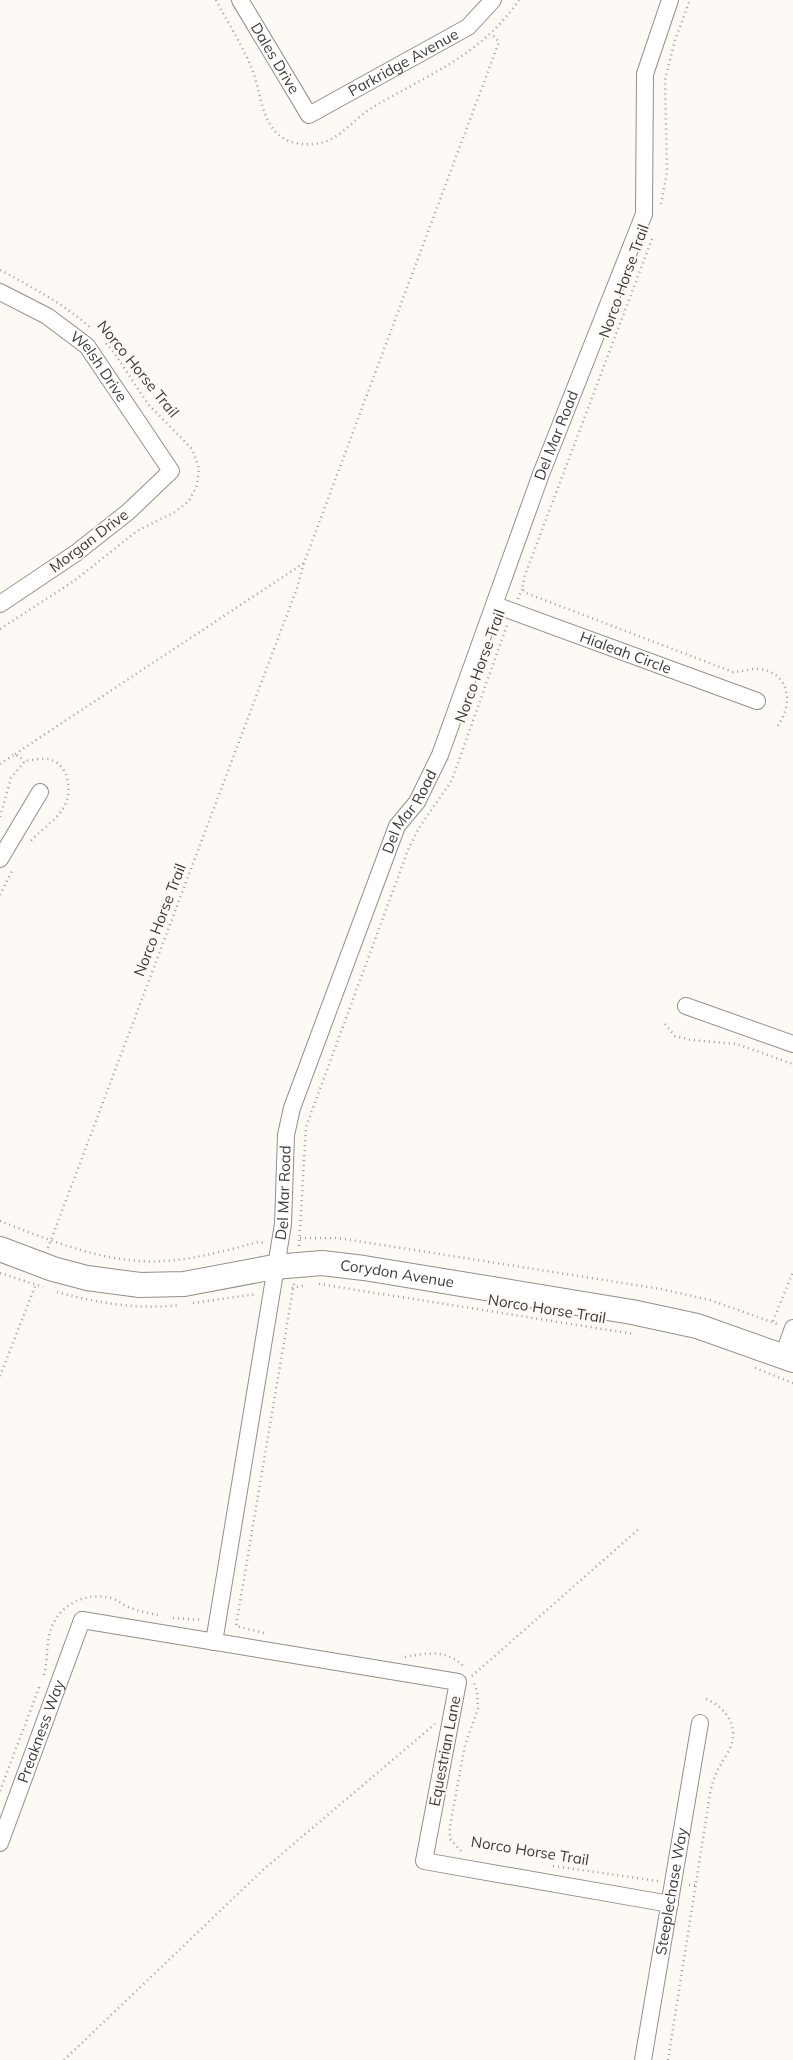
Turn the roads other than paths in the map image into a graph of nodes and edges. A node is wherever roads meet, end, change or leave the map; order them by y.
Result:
1 (240, 0) edge
2 (493, 0) edge
3 (670, 0) edge
4 (309, 115) joint
5 (0, 292) edge
6 (171, 471) joint
7 (0, 604) edge
8 (495, 604) junction
9 (757, 701) dead end
10 (40, 792) dead end
11 (0, 859) edge
12 (686, 1006) dead end
13 (793, 1044) edge
14 (0, 1249) edge
15 (274, 1267) junction
16 (793, 1328) edge
17 (788, 1358) edge
18 (82, 1620) joint
19 (214, 1642) junction
20 (700, 1723) dead end
21 (0, 1843) edge
22 (670, 1904) junction
23 (643, 2060) edge

1 - 4 street, Dales Drive
2 - 4 street, Parkridge Avenue
3 - 8 street, Del Mar Road
5 - 6 street, Welsh Drive
6 - 7 street, Morgan Drive
8 - 9 street, Hialeah Circle
8 - 15 street, Del Mar Road
10 - 11 street
12 - 13 street
14 - 15 main road, Corydon Avenue
15 - 17 main road, Corydon Avenue
15 - 19 street, Del Mar Road
16 - 17 street
18 - 19 street, Equestrian Lane
18 - 21 street, Preakness Way
19 - 22 street, Equestrian Lane
20 - 22 street, Steeplechase Way
22 - 23 street, Steeplechase Way

